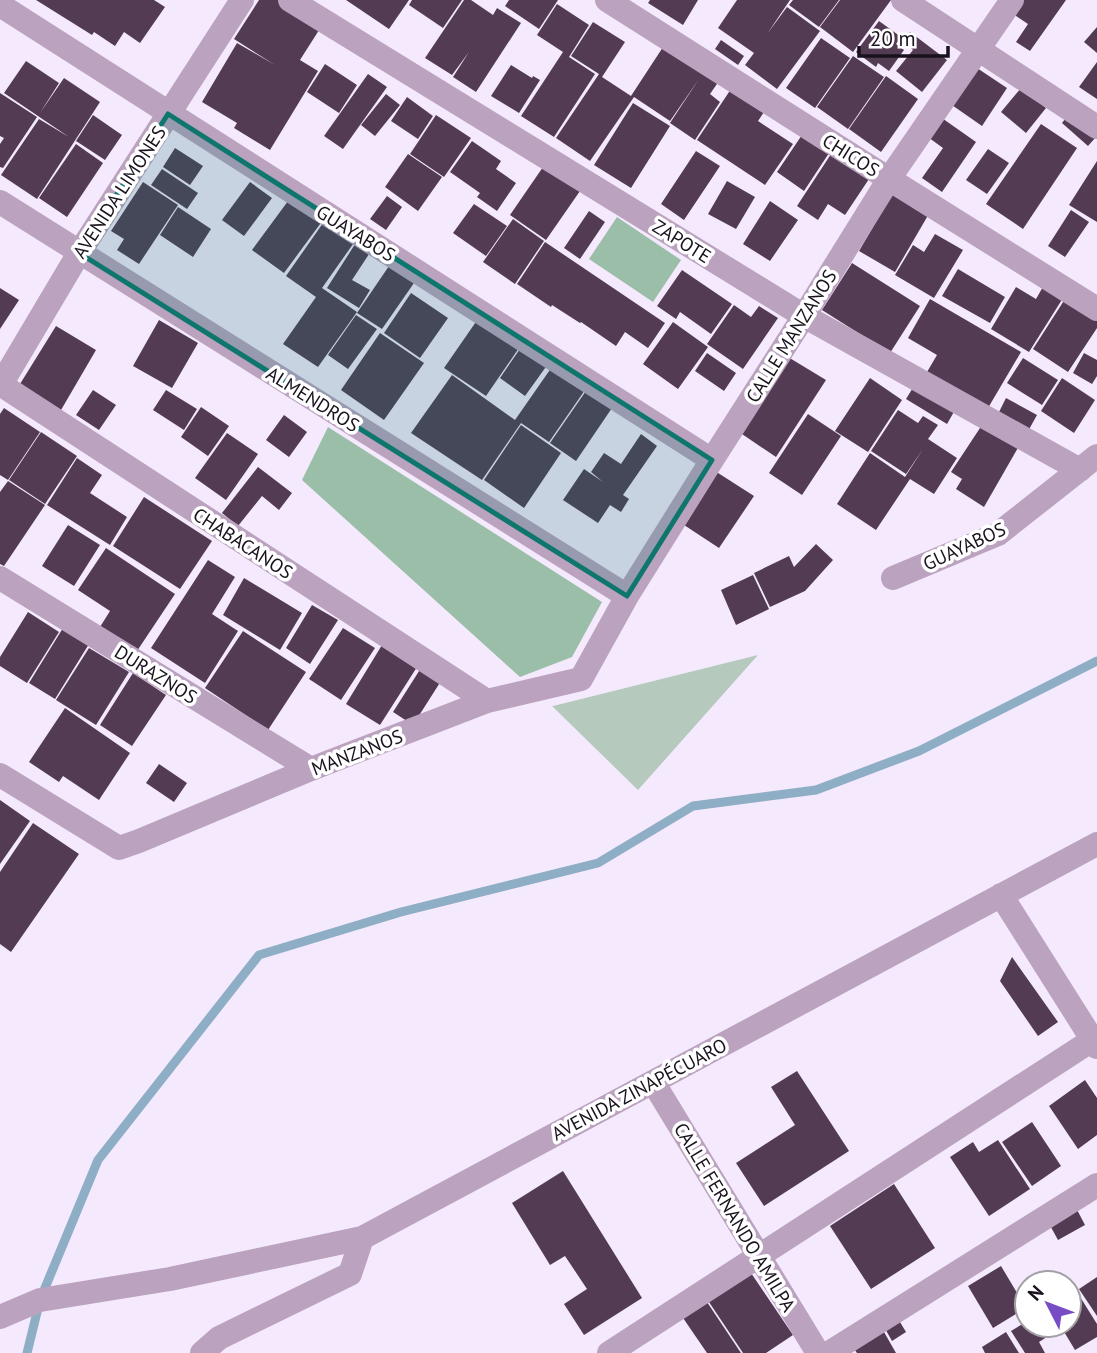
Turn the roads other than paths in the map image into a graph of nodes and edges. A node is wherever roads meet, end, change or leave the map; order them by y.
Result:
1 (242, 0) edge
2 (290, 0) edge
3 (607, 0) edge
4 (903, 0) edge
5 (1012, 0) edge
6 (0, 5) edge
7 (978, 50) junction
8 (169, 114) junction
9 (1097, 127) edge
10 (889, 179) junction
11 (0, 202) edge
12 (79, 253) junction
13 (1097, 309) edge
14 (804, 316) junction
15 (0, 385) edge
16 (712, 460) junction
17 (1089, 463) edge
18 (893, 578) dead end
19 (0, 579) edge
20 (627, 596) junction
21 (581, 680) joint
22 (486, 701) junction
23 (311, 769) junction
24 (0, 775) edge
25 (1097, 844) edge
26 (1001, 895) junction
27 (1096, 1041) edge
28 (653, 1082) junction
29 (1097, 1185) edge
30 (362, 1238) junction
31 (759, 1256) junction
32 (0, 1317) edge
33 (202, 1353) edge
34 (609, 1353) edge
35 (818, 1353) edge
36 (829, 1353) edge

1 - 8 street, AVENIDA LIMONES
2 - 14 street, ZAPOTE
3 - 10 street, CHICOS
4 - 7 street
5 - 7 street, CALLE MANZANOS
6 - 8 street, GUAYABOS
7 - 9 street
7 - 10 street, CALLE MANZANOS
8 - 12 street, AVENIDA LIMONES
8 - 16 street, GUAYABOS
10 - 13 street, CHICOS
10 - 14 street, CALLE MANZANOS
11 - 12 street, ALMENDROS
12 - 15 street, AVENIDA LIMONES
12 - 20 street, ALMENDROS
14 - 16 street, CALLE MANZANOS
14 - 17 street, ZAPOTE
15 - 22 street, CHABACANOS
16 - 20 street, CALLE MANZANOS
17 - 18 street, GUAYABOS
19 - 23 street, DURAZNOS
20 - 21 street, CALLE MANZANOS
21 - 22 street, MANZANOS
22 - 23 street, MANZANOS
23 - 24 street, MANZANOS
25 - 26 street, AVENIDA ZINAPÉCUARO
26 - 27 street
26 - 28 street, AVENIDA ZINAPÉCUARO
27 - 31 street
28 - 30 street, AVENIDA ZINAPÉCUARO
28 - 31 street, CALLE FERNANDO AMILPA
29 - 36 street
30 - 32 street, AVENIDA ZINAPÉCUARO
30 - 33 street
31 - 34 street
31 - 35 street, CALLE FERNANDO AMILPA

